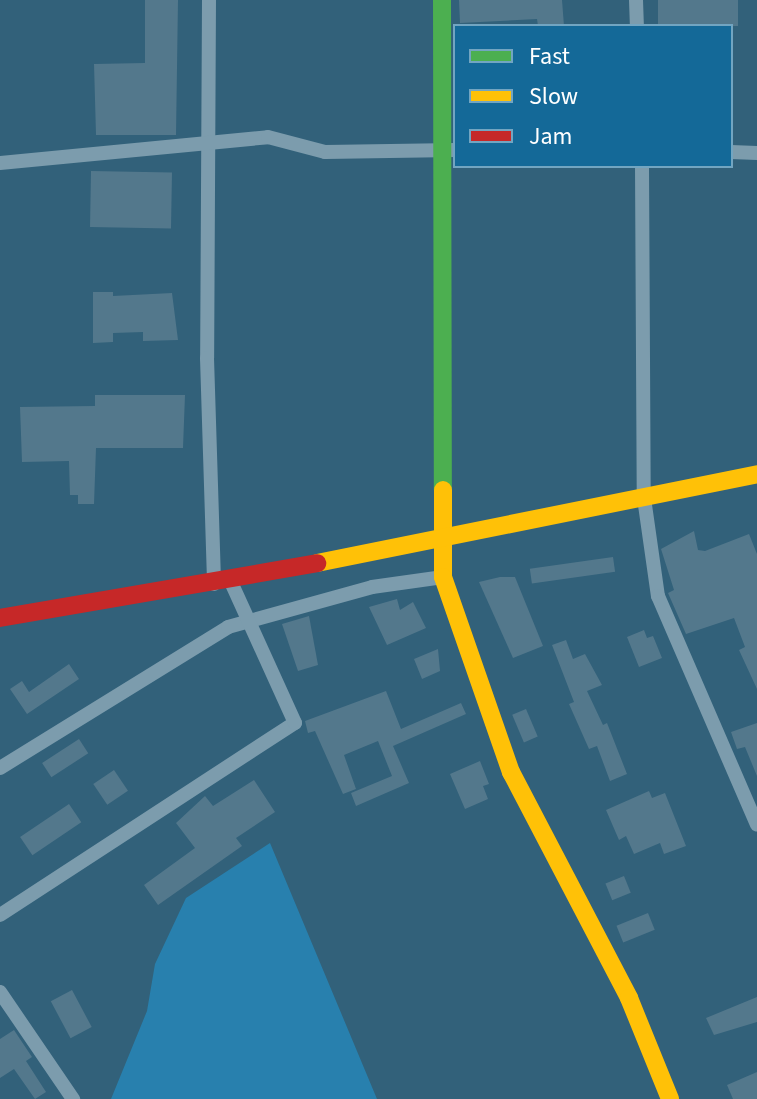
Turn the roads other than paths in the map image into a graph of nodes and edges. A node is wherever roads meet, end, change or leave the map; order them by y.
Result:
1 (209, 0) edge
2 (442, 0) edge
3 (636, 0) edge
4 (637, 24) edge
5 (207, 143) junction
6 (448, 150) edge
7 (733, 152) edge
8 (757, 153) edge
9 (0, 163) edge
10 (642, 168) edge
11 (757, 474) edge
12 (644, 498) junction
13 (443, 537) junction
14 (443, 577) junction
15 (222, 582) junction
16 (0, 618) edge
17 (249, 622) junction
18 (0, 768) edge
19 (757, 825) edge
20 (0, 915) edge
21 (0, 992) edge
22 (71, 1098) edge
23 (670, 1099) edge

1 - 5 street
2 - 6 street
3 - 4 street
5 - 6 street
5 - 9 street
5 - 15 street
6 - 13 street
7 - 8 street
10 - 12 street
11 - 12 street
12 - 13 street
12 - 19 street
13 - 14 street
13 - 15 street
14 - 17 street
14 - 23 street
15 - 16 street
15 - 17 street
17 - 18 street
17 - 20 street
21 - 22 street

